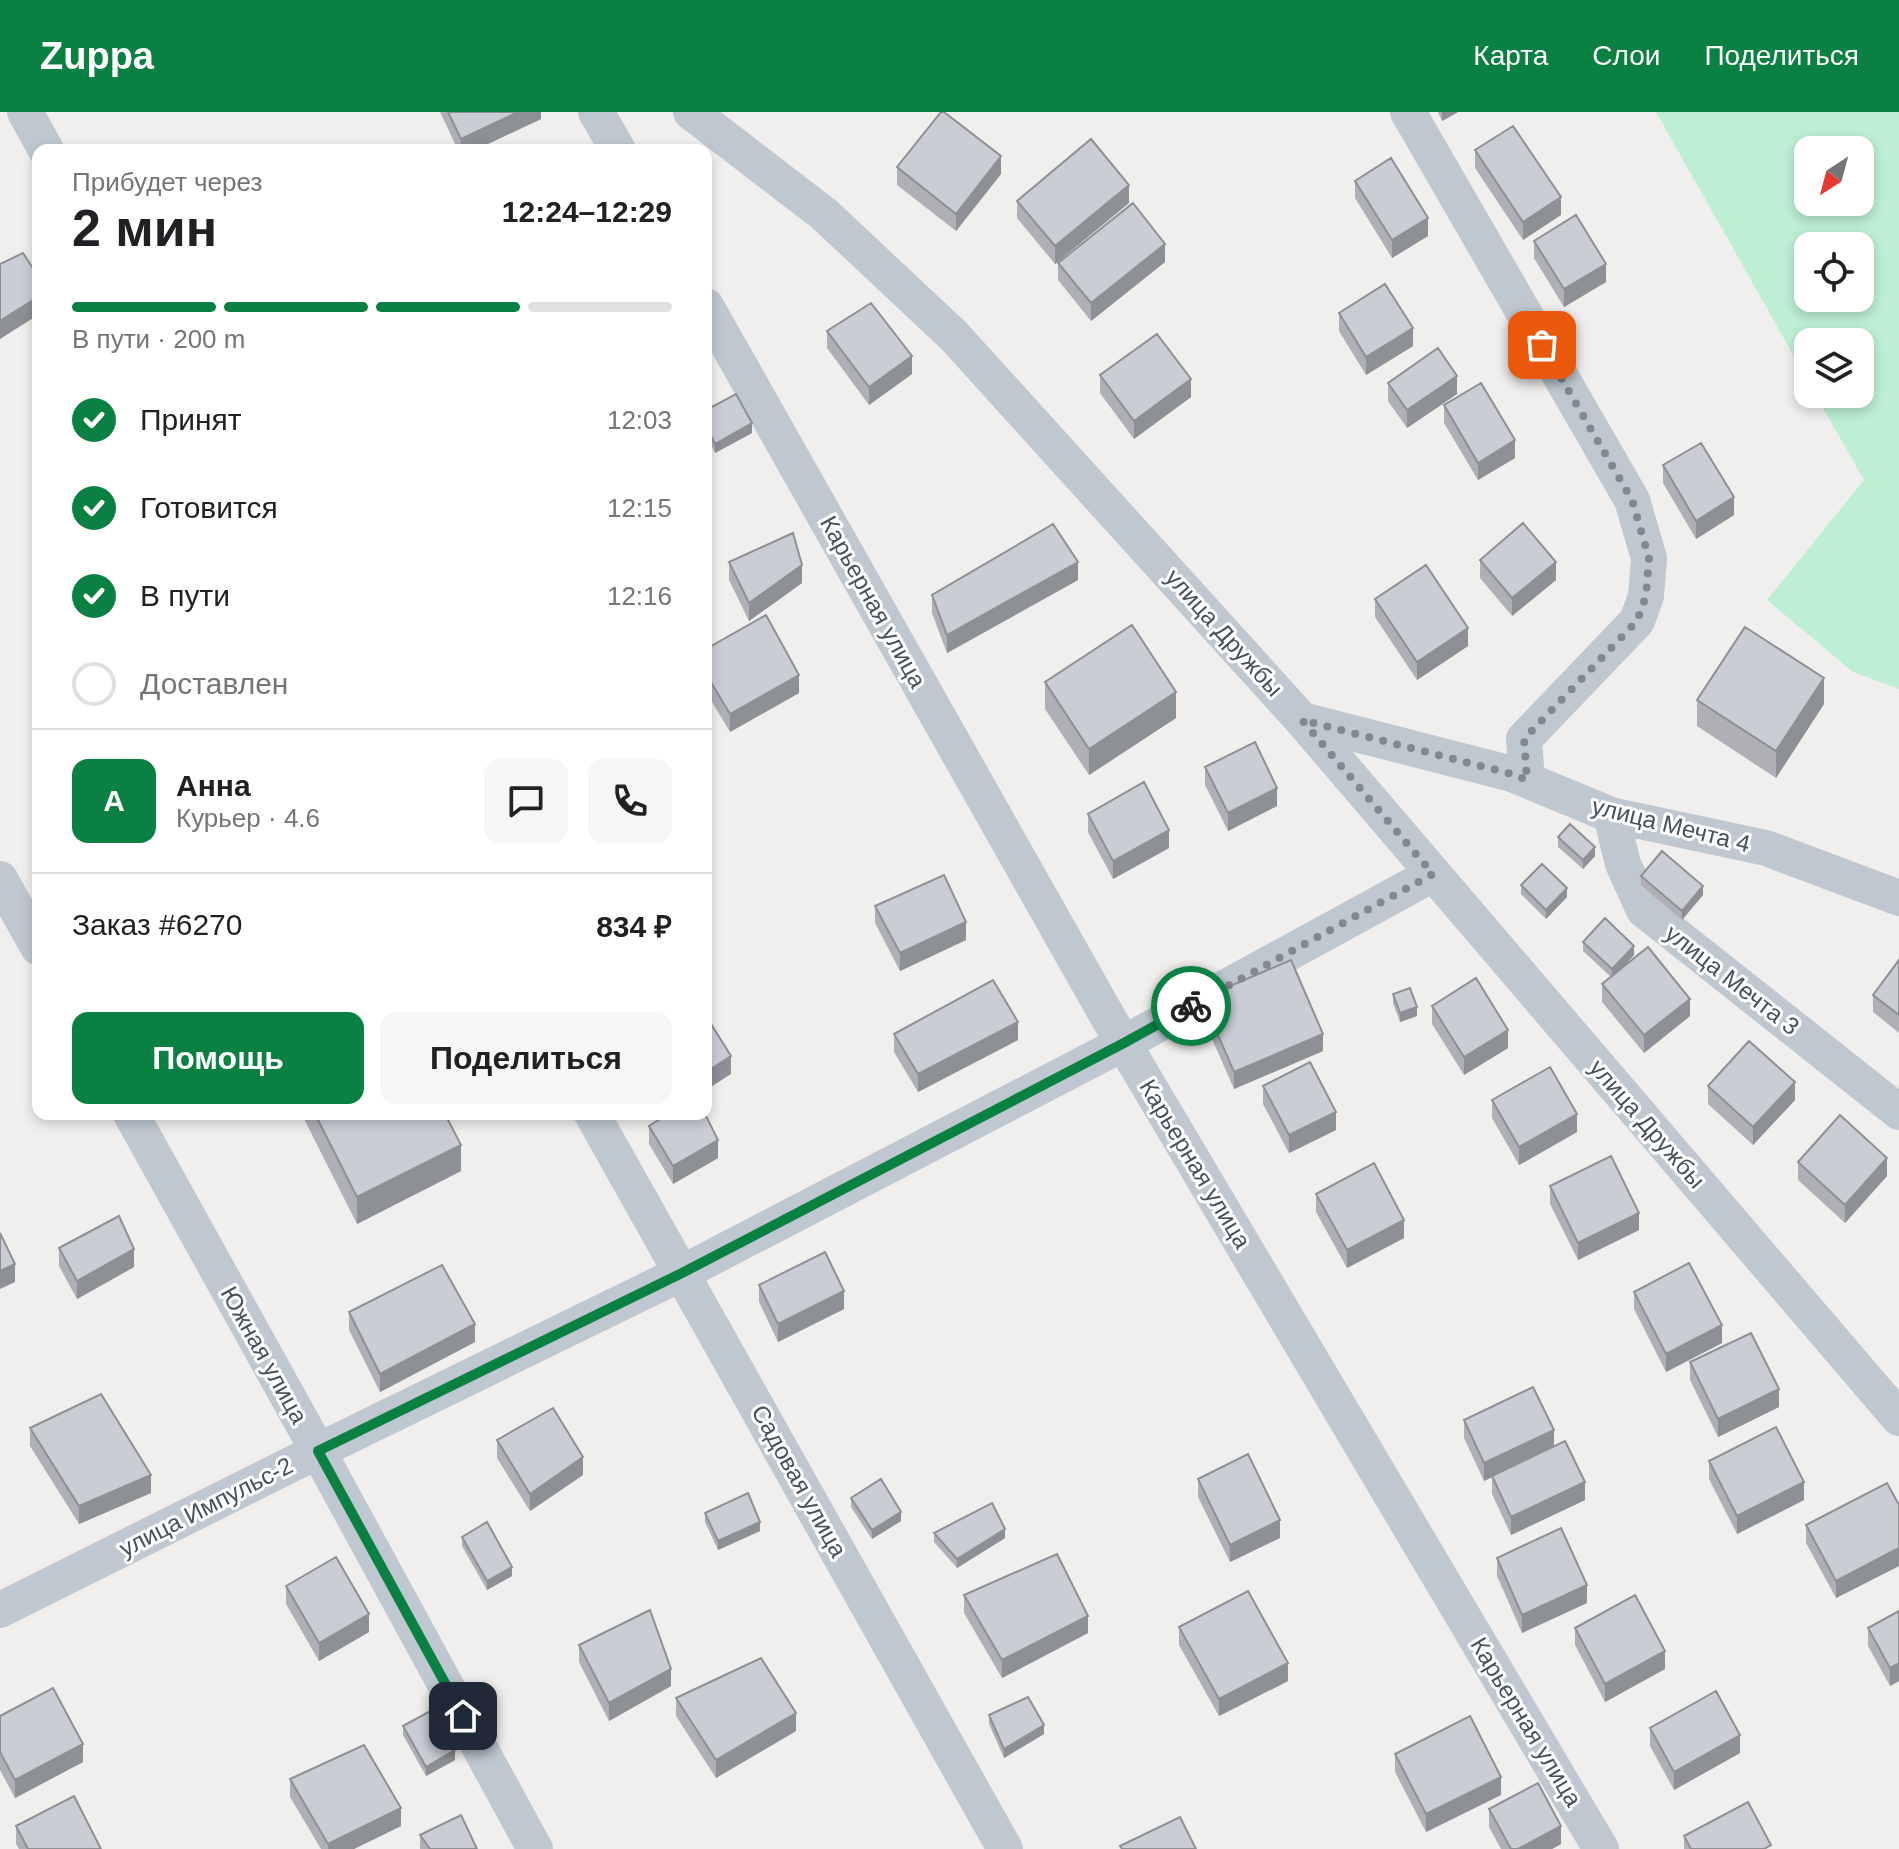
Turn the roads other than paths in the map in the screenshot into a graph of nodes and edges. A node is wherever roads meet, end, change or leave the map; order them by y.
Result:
1 (25, 112) edge
2 (596, 112) edge
3 (691, 112) edge
4 (1408, 112) edge
5 (43, 144) edge
6 (615, 144) edge
7 (712, 317) edge
8 (1302, 720) junction
9 (1527, 780) junction
10 (1611, 815) junction
11 (1433, 874) junction
12 (0, 879) edge
13 (1899, 898) edge
14 (32, 936) edge
15 (1124, 1043) junction
16 (1899, 1112) edge
17 (134, 1120) edge
18 (595, 1120) edge
19 (682, 1273) junction
20 (1899, 1418) edge
21 (318, 1451) junction
22 (0, 1610) edge
23 (535, 1849) edge
24 (1005, 1849) edge
25 (1601, 1849) edge

1 - 5 street
2 - 6 street
3 - 8 street, улица Дружбы
4 - 9 street
7 - 15 street, Карьерная улица
8 - 9 street, улица Мечта 4
8 - 11 street, улица Дружбы
9 - 10 street, улица Мечта 4
10 - 13 street, улица Мечта 4
10 - 16 street, улица Мечта 3
11 - 15 street, улица Импульс-2
11 - 20 street, улица Дружбы
12 - 14 street
15 - 19 street, улица Импульс-2
15 - 25 street, Карьерная улица
17 - 21 street, Южная улица
18 - 19 street, Садовая улица
19 - 21 street, улица Импульс-2
19 - 24 street, Садовая улица
21 - 22 street, улица Импульс-2
21 - 23 street, Южная улица

